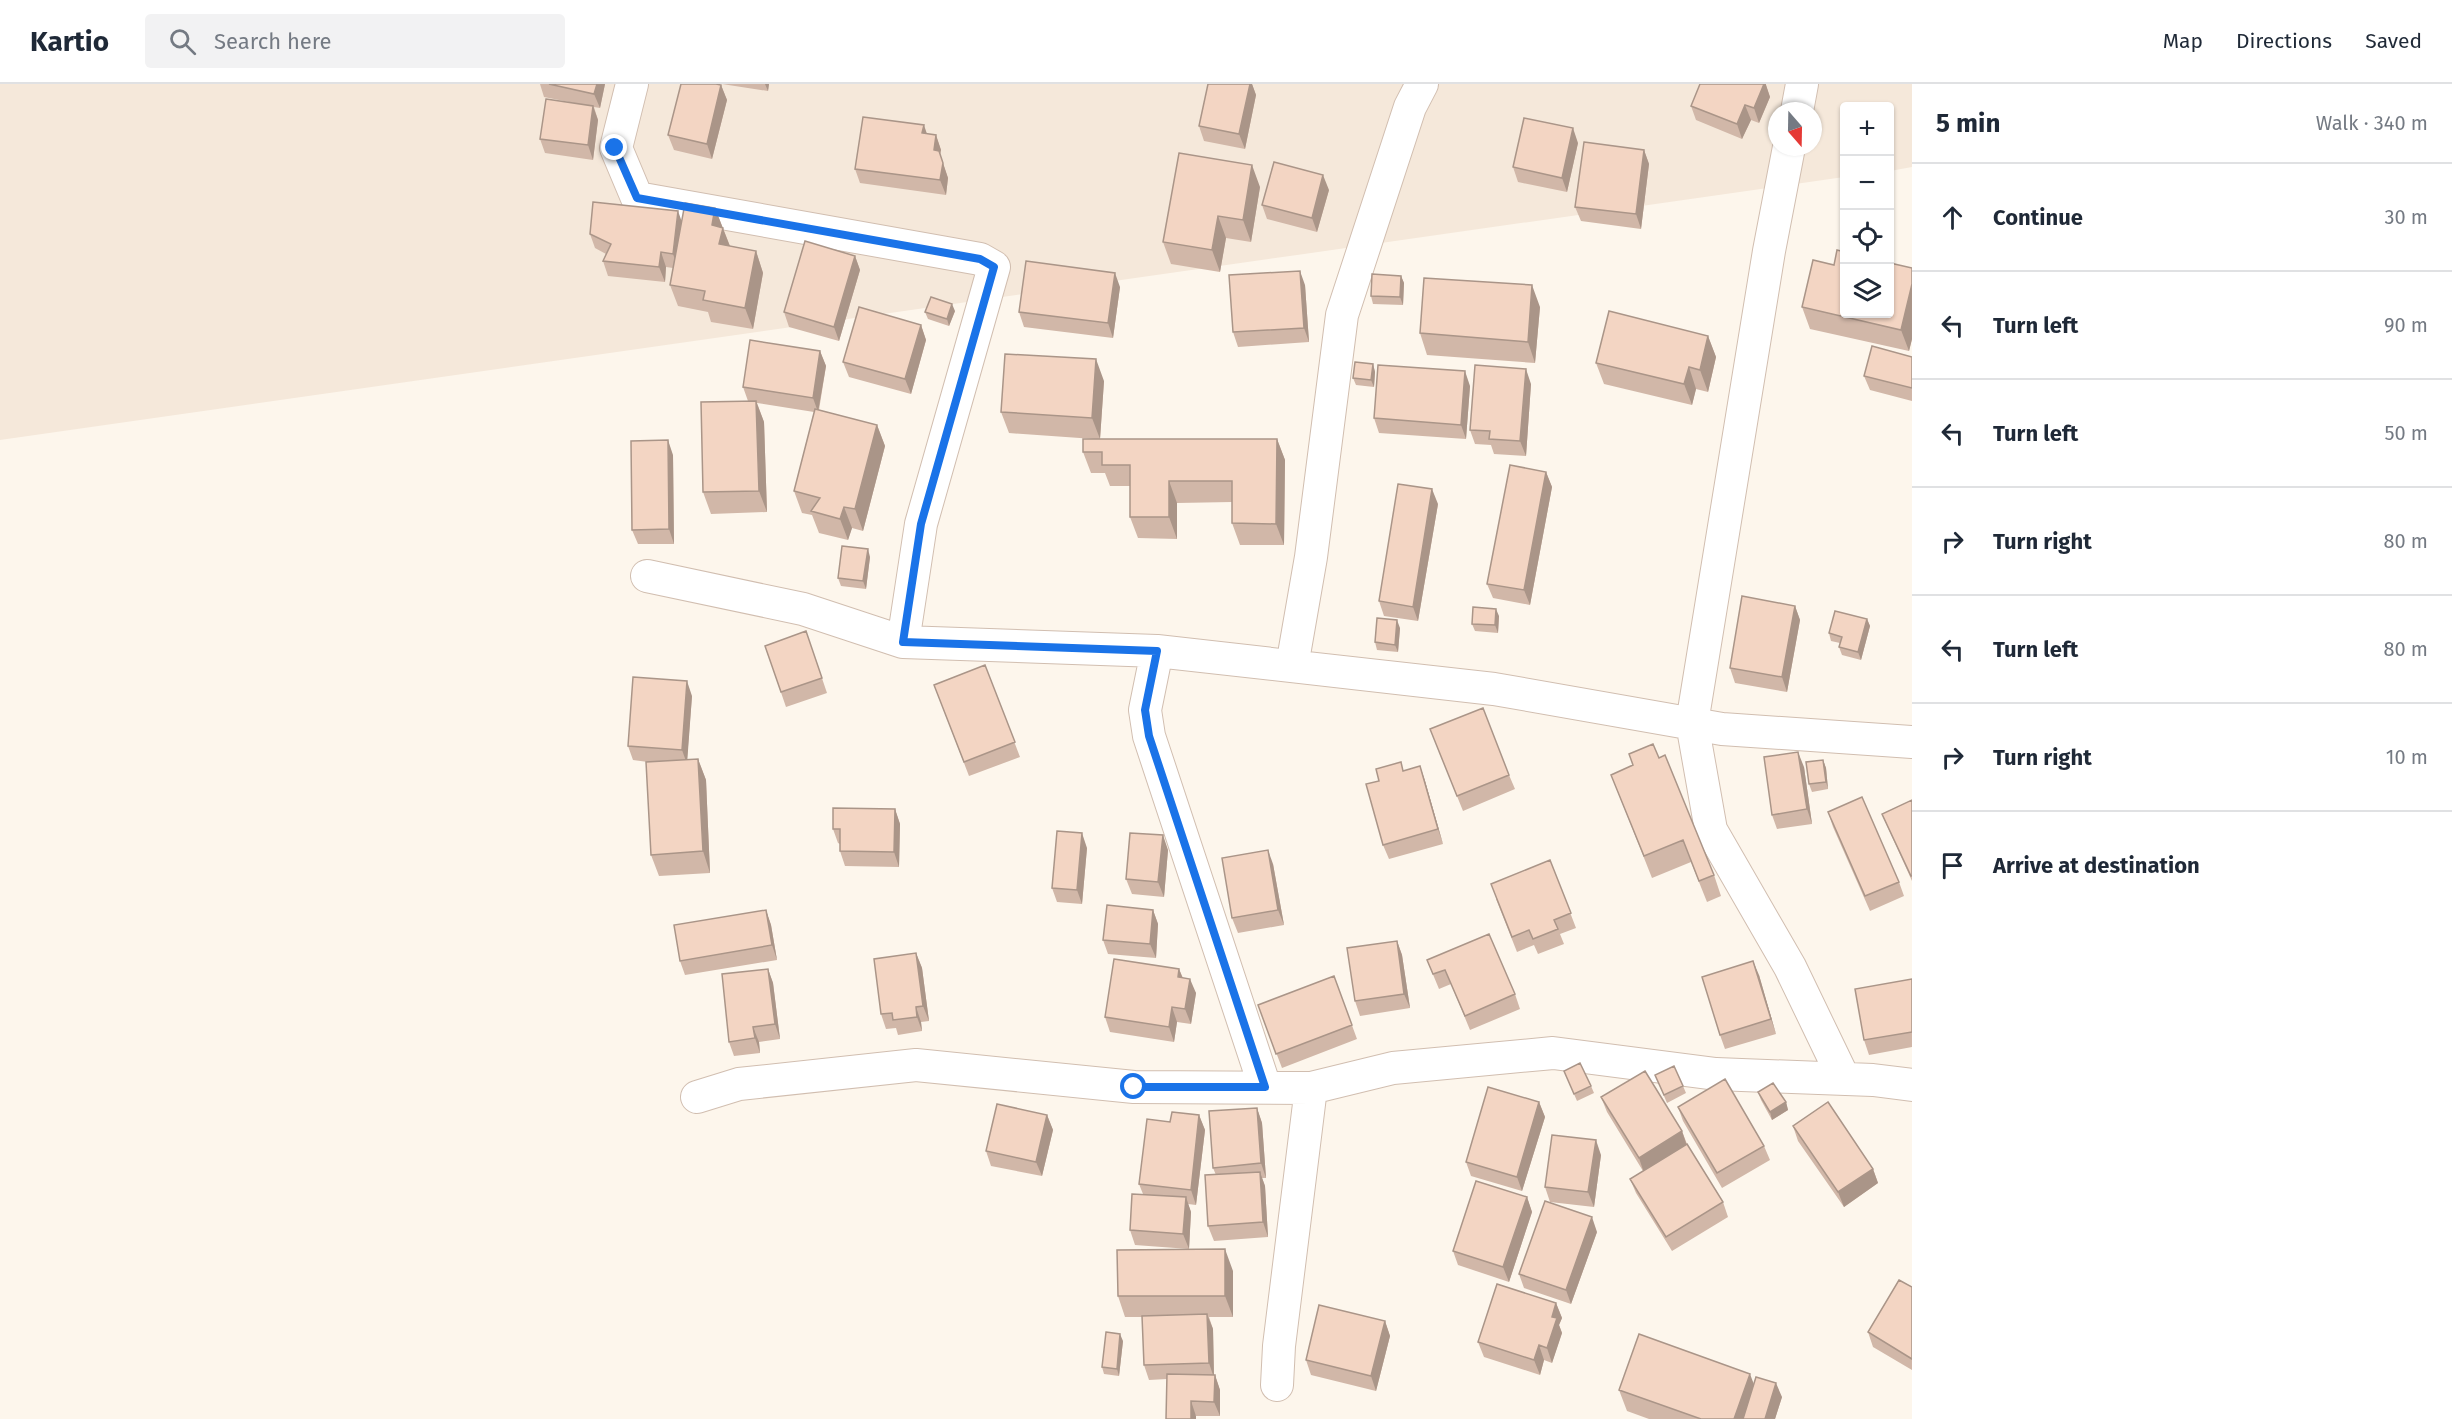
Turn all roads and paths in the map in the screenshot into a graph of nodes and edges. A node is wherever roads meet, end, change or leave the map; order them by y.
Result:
1 (632, 84) edge
2 (1422, 84) edge
3 (1802, 84) edge
4 (1799, 102) edge
5 (1788, 156) edge
6 (647, 576) dead end
7 (903, 642) junction
8 (1157, 651) junction
9 (1292, 666) junction
10 (1692, 723) junction
11 (1912, 742) edge
12 (1844, 1079) junction
13 (1912, 1085) edge
14 (1265, 1087) junction
15 (1311, 1088) junction
16 (697, 1097) dead end
17 (1277, 1385) dead end

1 - 7 street
2 - 9 street
3 - 4 street
5 - 10 street
6 - 7 street
7 - 8 street
8 - 9 street
8 - 14 street
9 - 10 street
10 - 11 street
10 - 12 street
12 - 13 street
12 - 15 street
14 - 15 street
14 - 16 street
15 - 17 street

